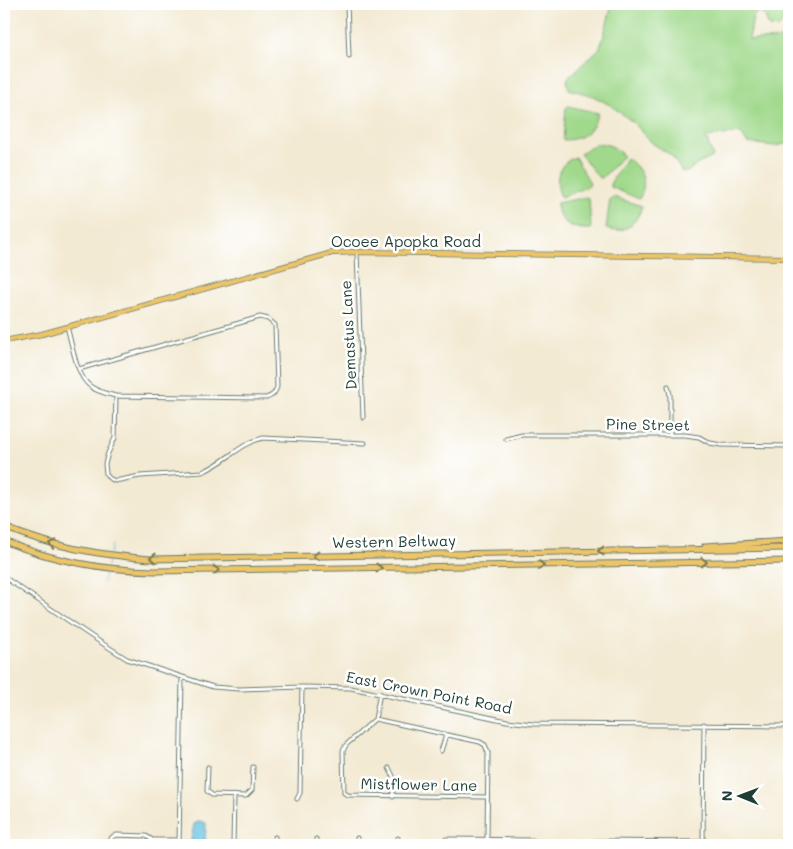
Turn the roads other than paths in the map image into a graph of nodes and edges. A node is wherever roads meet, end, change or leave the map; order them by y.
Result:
1 (347, 4) edge
2 (349, 57) dead end
3 (357, 252) junction
4 (789, 258) edge
5 (67, 327) junction
6 (4, 341) edge
7 (79, 369) junction
8 (668, 386) dead end
9 (116, 396) junction
10 (363, 418) dead end
11 (670, 436) junction
12 (506, 439) dead end
13 (365, 444) dead end
14 (789, 446) edge
15 (4, 527) edge
16 (4, 541) edge
17 (789, 541) edge
18 (789, 548) edge
19 (628, 551) junction
20 (789, 561) edge
21 (4, 577) edge
22 (182, 677) junction
23 (302, 687) junction
24 (380, 693) junction
25 (375, 719) junction
26 (704, 724) junction
27 (789, 726) edge
28 (446, 735) junction
29 (442, 751) dead end
30 (208, 767) dead end
31 (252, 767) dead end
32 (389, 768) dead end
33 (234, 795) junction
34 (393, 797) junction
35 (487, 797) junction
36 (297, 799) dead end
37 (275, 837) dead end
38 (357, 838) dead end
39 (398, 838) dead end
40 (316, 839) dead end
41 (487, 839) junction
42 (152, 840) junction
43 (179, 840) junction
44 (541, 843) dead end
45 (703, 844) edge
46 (110, 845) edge
47 (152, 845) edge
48 (179, 845) edge
49 (233, 845) edge
50 (275, 845) edge
51 (316, 845) edge
52 (357, 845) edge
53 (398, 845) edge
54 (439, 845) edge
55 (590, 845) edge

1 - 2 street
3 - 4 main road, Ocoee Apopka Road
3 - 5 main road, Ocoee Apopka Road
3 - 10 street, Demastus Lane
5 - 6 main road, Ocoee Apopka Road
5 - 7 street
7 - 9 street
7 - 9 street
8 - 11 street
9 - 13 street
11 - 12 street, Pine Street
11 - 14 street, Pine Street
19 -> 15 highway, Western Beltway
16 -> 20 highway, Western Beltway
17 - 19 highway
18 - 19 highway, Western Beltway
21 - 22 street, East Crown Point Road
22 - 23 street, East Crown Point Road
22 - 43 street
23 - 24 street, East Crown Point Road
23 - 36 street
24 - 25 street
24 - 26 street, East Crown Point Road
25 - 28 street
25 - 34 street, Mistflower Lane
26 - 27 street, East Crown Point Road
26 - 45 street
28 - 29 street
28 - 35 street
30 - 33 street
31 - 33 street
32 - 34 street
33 - 49 street
34 - 35 street, Mistflower Lane
35 - 41 street
37 - 50 street
38 - 52 street
39 - 53 street
40 - 51 street
41 - 44 street
41 - 54 street
42 - 43 street
42 - 46 street
42 - 47 street
43 - 48 street
45 - 55 street

